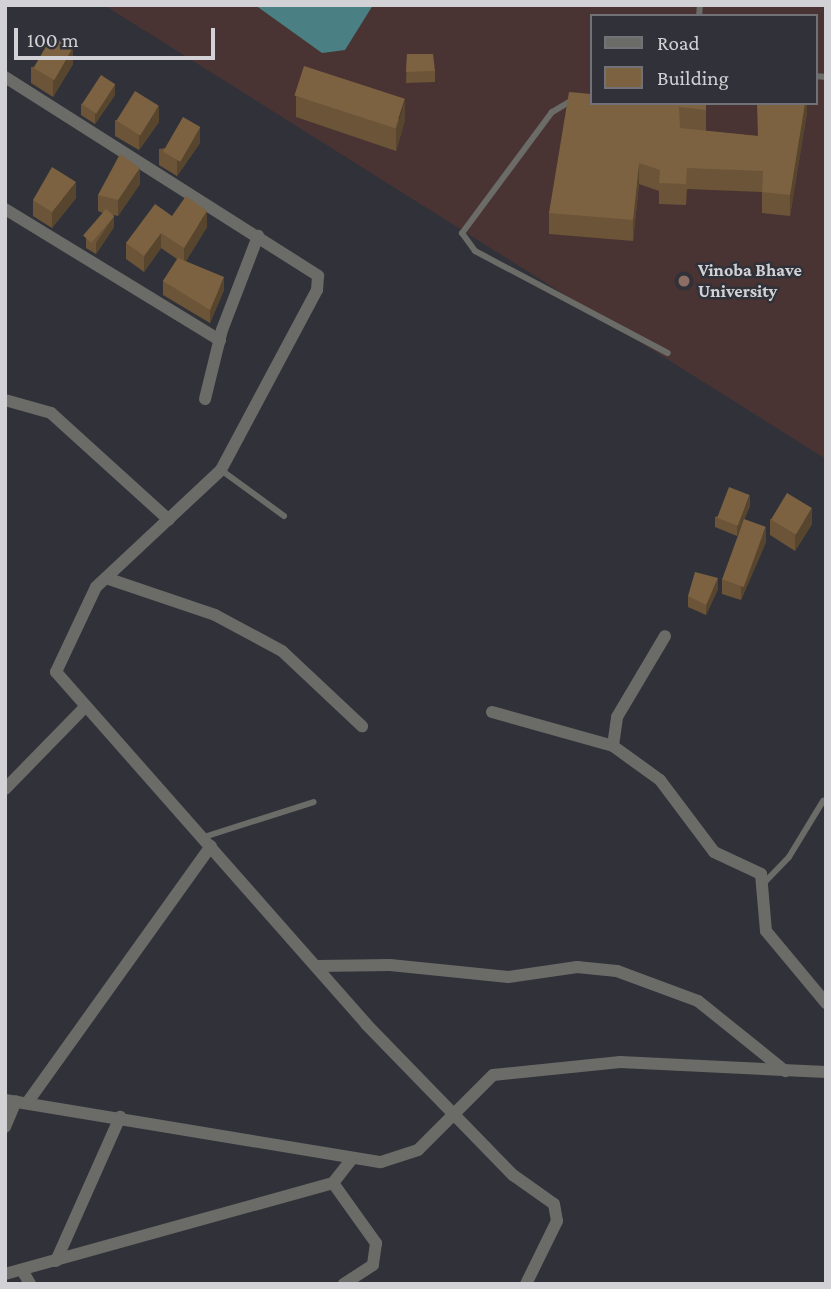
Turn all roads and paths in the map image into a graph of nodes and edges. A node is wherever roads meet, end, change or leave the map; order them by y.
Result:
1 (5, 78) edge
2 (584, 97) edge
3 (5, 209) edge
4 (258, 236) junction
5 (220, 340) junction
6 (668, 353) dead end
7 (205, 399) dead end
8 (5, 400) edge
9 (221, 470) junction
10 (285, 516) dead end
11 (169, 520) junction
12 (106, 578) junction
13 (665, 636) dead end
14 (84, 708) junction
15 (492, 712) dead end
16 (362, 726) dead end
17 (613, 746) junction
18 (5, 789) edge
19 (823, 801) dead end
20 (314, 802) dead end
21 (207, 842) junction
22 (763, 884) junction
23 (318, 967) junction
24 (826, 1003) edge
25 (785, 1071) junction
26 (826, 1072) edge
27 (16, 1101) edge
28 (453, 1109) junction
29 (120, 1117) junction
30 (5, 1127) edge
31 (352, 1159) junction
32 (332, 1183) junction
33 (56, 1261) junction
34 (22, 1270) junction
35 (5, 1274) edge
36 (30, 1284) edge
37 (344, 1284) edge
38 (526, 1284) edge

1 - 4 street
2 - 6 lane
3 - 5 street
4 - 5 street
4 - 9 street
5 - 7 street
8 - 11 street
9 - 10 lane
9 - 11 street
11 - 12 street
12 - 14 street
12 - 16 street
13 - 17 street
14 - 18 street
14 - 21 street
15 - 17 street
17 - 22 street
19 - 22 lane
20 - 21 lane
21 - 23 street
21 - 27 street
22 - 24 street
23 - 25 street
23 - 28 street
25 - 26 street
25 - 28 street
27 - 29 street
27 - 30 street
28 - 31 street
28 - 38 street
29 - 31 street
29 - 33 street
31 - 32 street
32 - 33 street
32 - 37 street
33 - 34 street
34 - 35 street
34 - 36 street

